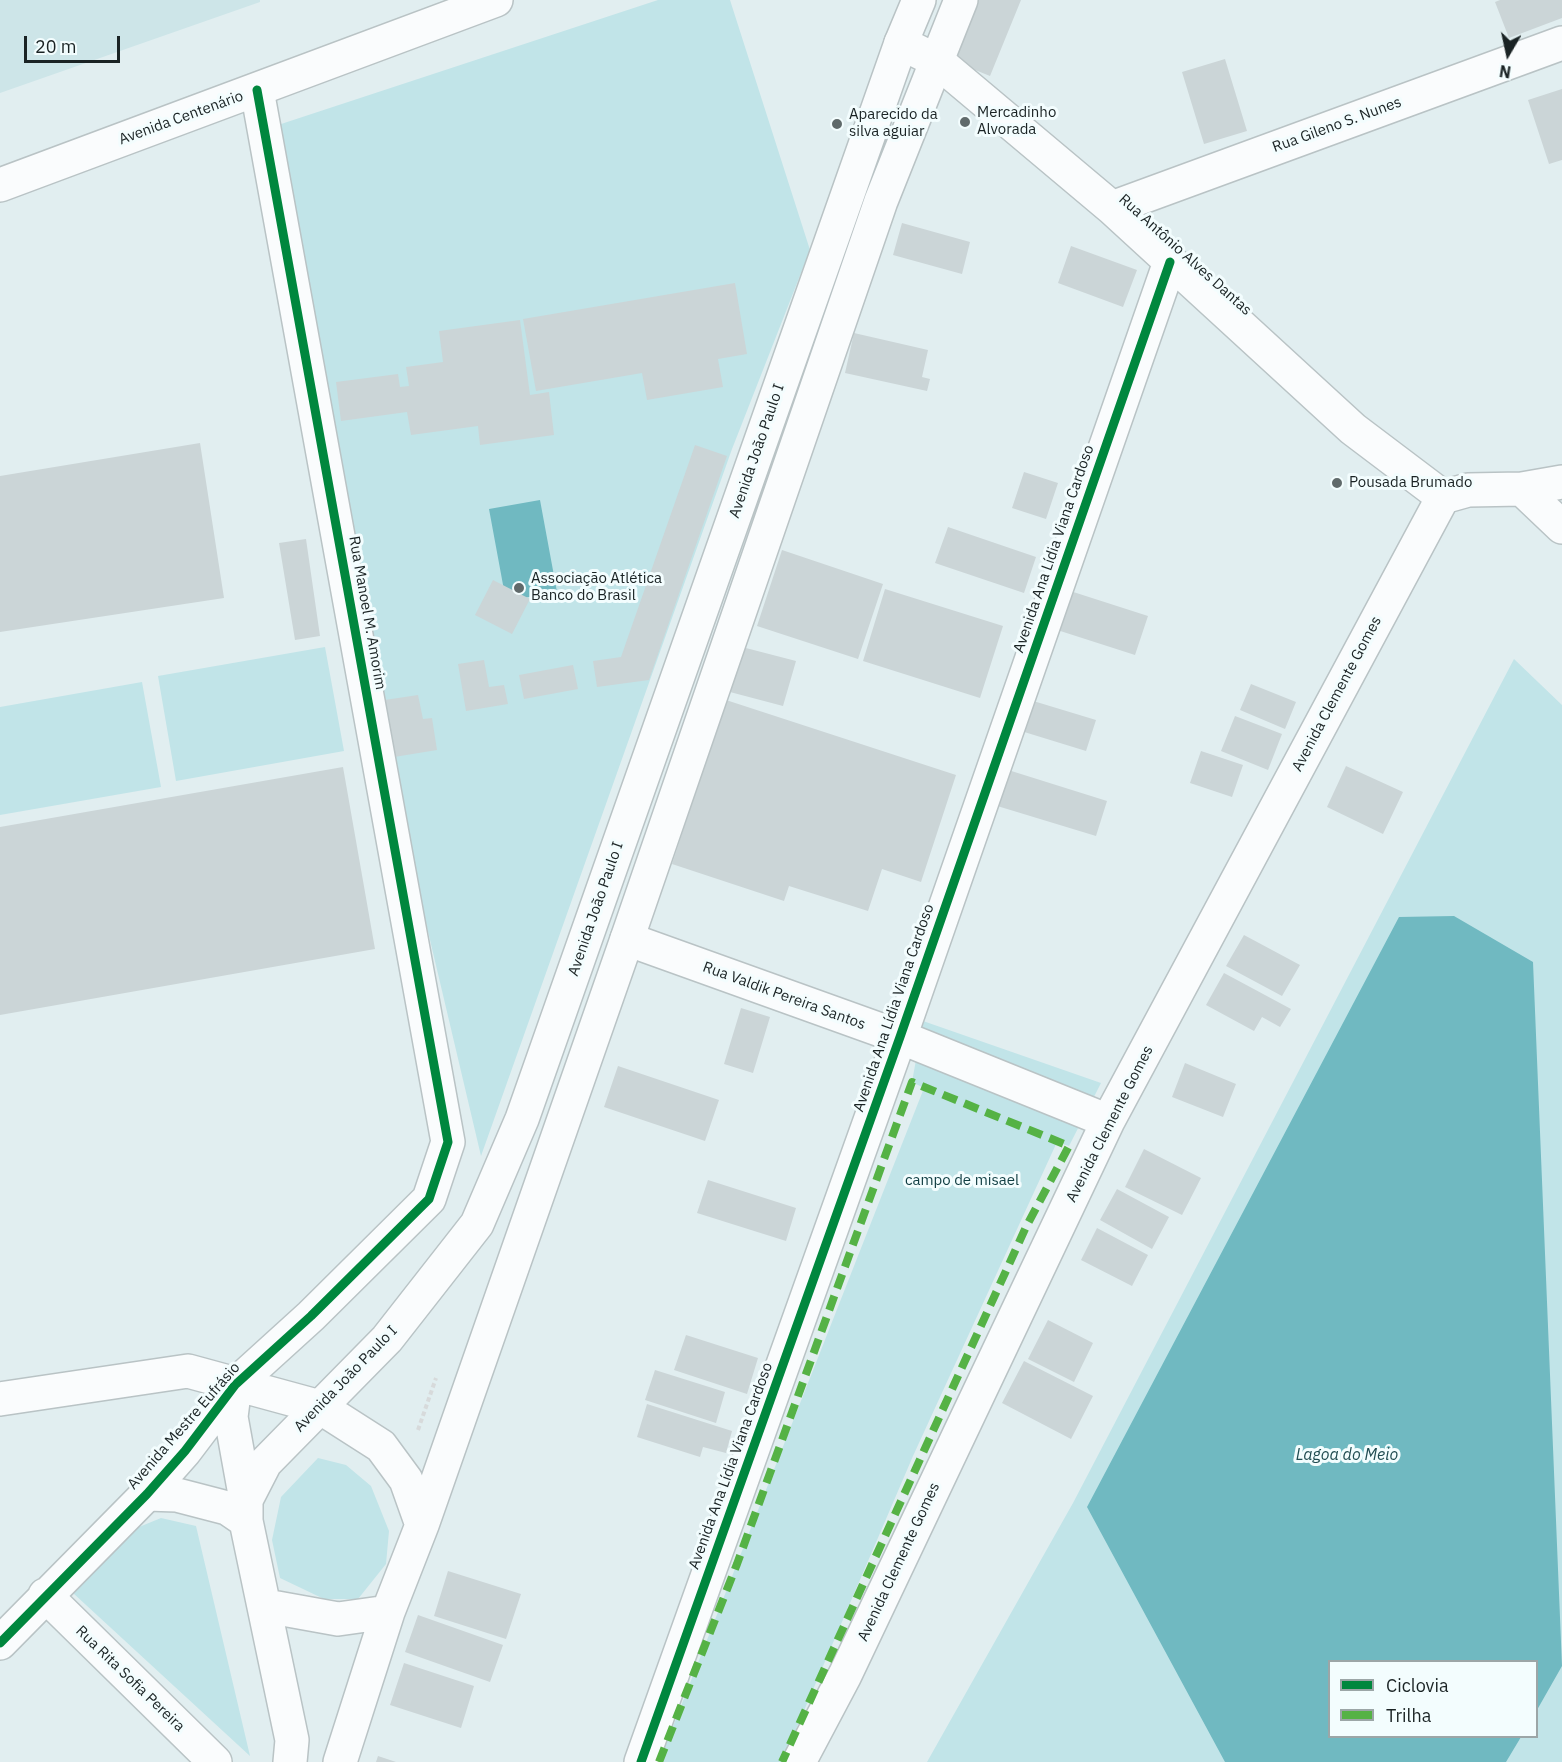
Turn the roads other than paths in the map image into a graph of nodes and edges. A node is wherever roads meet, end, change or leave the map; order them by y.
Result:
1 (496, 0) edge
2 (919, 0) edge
3 (961, 0) edge
4 (901, 43) junction
5 (1562, 43) edge
6 (937, 61) junction
7 (257, 90) junction
8 (0, 185) edge
9 (1112, 208) junction
10 (1170, 262) junction
11 (1562, 482) edge
12 (1521, 489) junction
13 (1443, 497) junction
14 (1562, 527) edge
15 (627, 939) junction
16 (900, 1037) junction
17 (1108, 1121) junction
18 (448, 1142) joint
19 (235, 1385) junction
20 (0, 1399) edge
21 (320, 1407) junction
22 (147, 1494) junction
23 (246, 1510) junction
24 (422, 1525) junction
25 (45, 1595) junction
26 (266, 1606) junction
27 (388, 1612) junction
28 (0, 1642) edge
29 (215, 1762) edge
30 (290, 1762) edge
31 (340, 1762) edge
32 (641, 1762) edge
33 (799, 1762) edge

1 - 7 street, Avenida Centenário
2 - 4 street, Avenida João Paulo I
3 - 6 street
4 - 6 street, Rua Antônio Alves Dantas
4 - 21 street, Avenida João Paulo I
5 - 9 street, Rua Gileno S. Nunes
6 - 9 street, Rua Antônio Alves Dantas
6 - 15 street
7 - 8 street, Avenida Centenário
7 - 18 street, Rua Manoel M. Amorim
9 - 10 street, Rua Antônio Alves Dantas
10 - 13 street, Rua Antônio Alves Dantas
10 - 16 street, Avenida Ana Lídia Viana Cardoso
11 - 12 street
12 - 13 street
12 - 14 street
13 - 17 street, Avenida Clemente Gomes
15 - 16 street, Rua Valdik Pereira Santos
15 - 24 street
16 - 17 street, Rua Valdik Pereira Santos
16 - 32 street, Avenida Ana Lídia Viana Cardoso
17 - 33 street, Avenida Clemente Gomes
18 - 19 street, Avenida Mestre Eufrásio
19 - 20 street
19 - 21 street
19 - 22 street, Avenida Mestre Eufrásio
19 - 23 street
21 - 23 street, Avenida João Paulo I
21 - 24 street
22 - 23 street
22 - 25 street, Avenida Mestre Eufrásio
23 - 26 street
24 - 27 street
25 - 28 street, Avenida Mestre Eufrásio
25 - 29 street, Rua Rita Sofia Pereira
26 - 27 street
26 - 30 street
27 - 31 street

